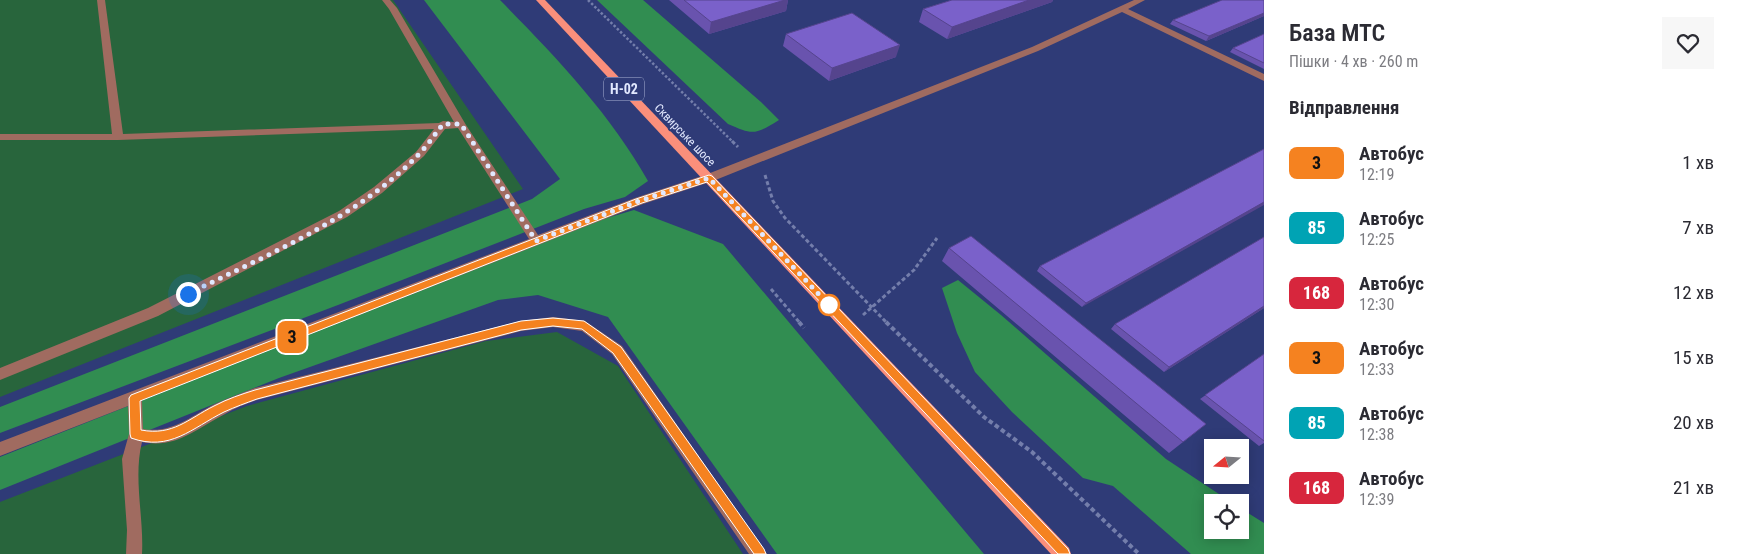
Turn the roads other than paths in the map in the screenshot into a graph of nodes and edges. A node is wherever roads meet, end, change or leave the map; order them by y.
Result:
1 (101, 0) edge
2 (386, 0) edge
3 (540, 0) edge
4 (1141, 0) edge
5 (1122, 9) junction
6 (1264, 78) edge
7 (443, 124) junction
8 (461, 124) junction
9 (0, 137) edge
10 (118, 138) junction
11 (709, 178) junction
12 (536, 241) junction
13 (0, 374) edge
14 (135, 398) junction
15 (136, 434) junction
16 (0, 449) edge
17 (134, 554) edge
18 (759, 554) edge
19 (1063, 554) edge

1 - 10 street
2 - 8 street
3 - 11 main road, Сквирське шосе / Н-02
4 - 5 street
5 - 6 street
5 - 11 street
7 - 8 street
7 - 10 street
7 - 13 street
8 - 12 street
9 - 10 street
11 - 12 street
11 - 19 main road, Н-02
12 - 14 street
14 - 15 street
14 - 16 street
15 - 17 street
15 - 18 street

